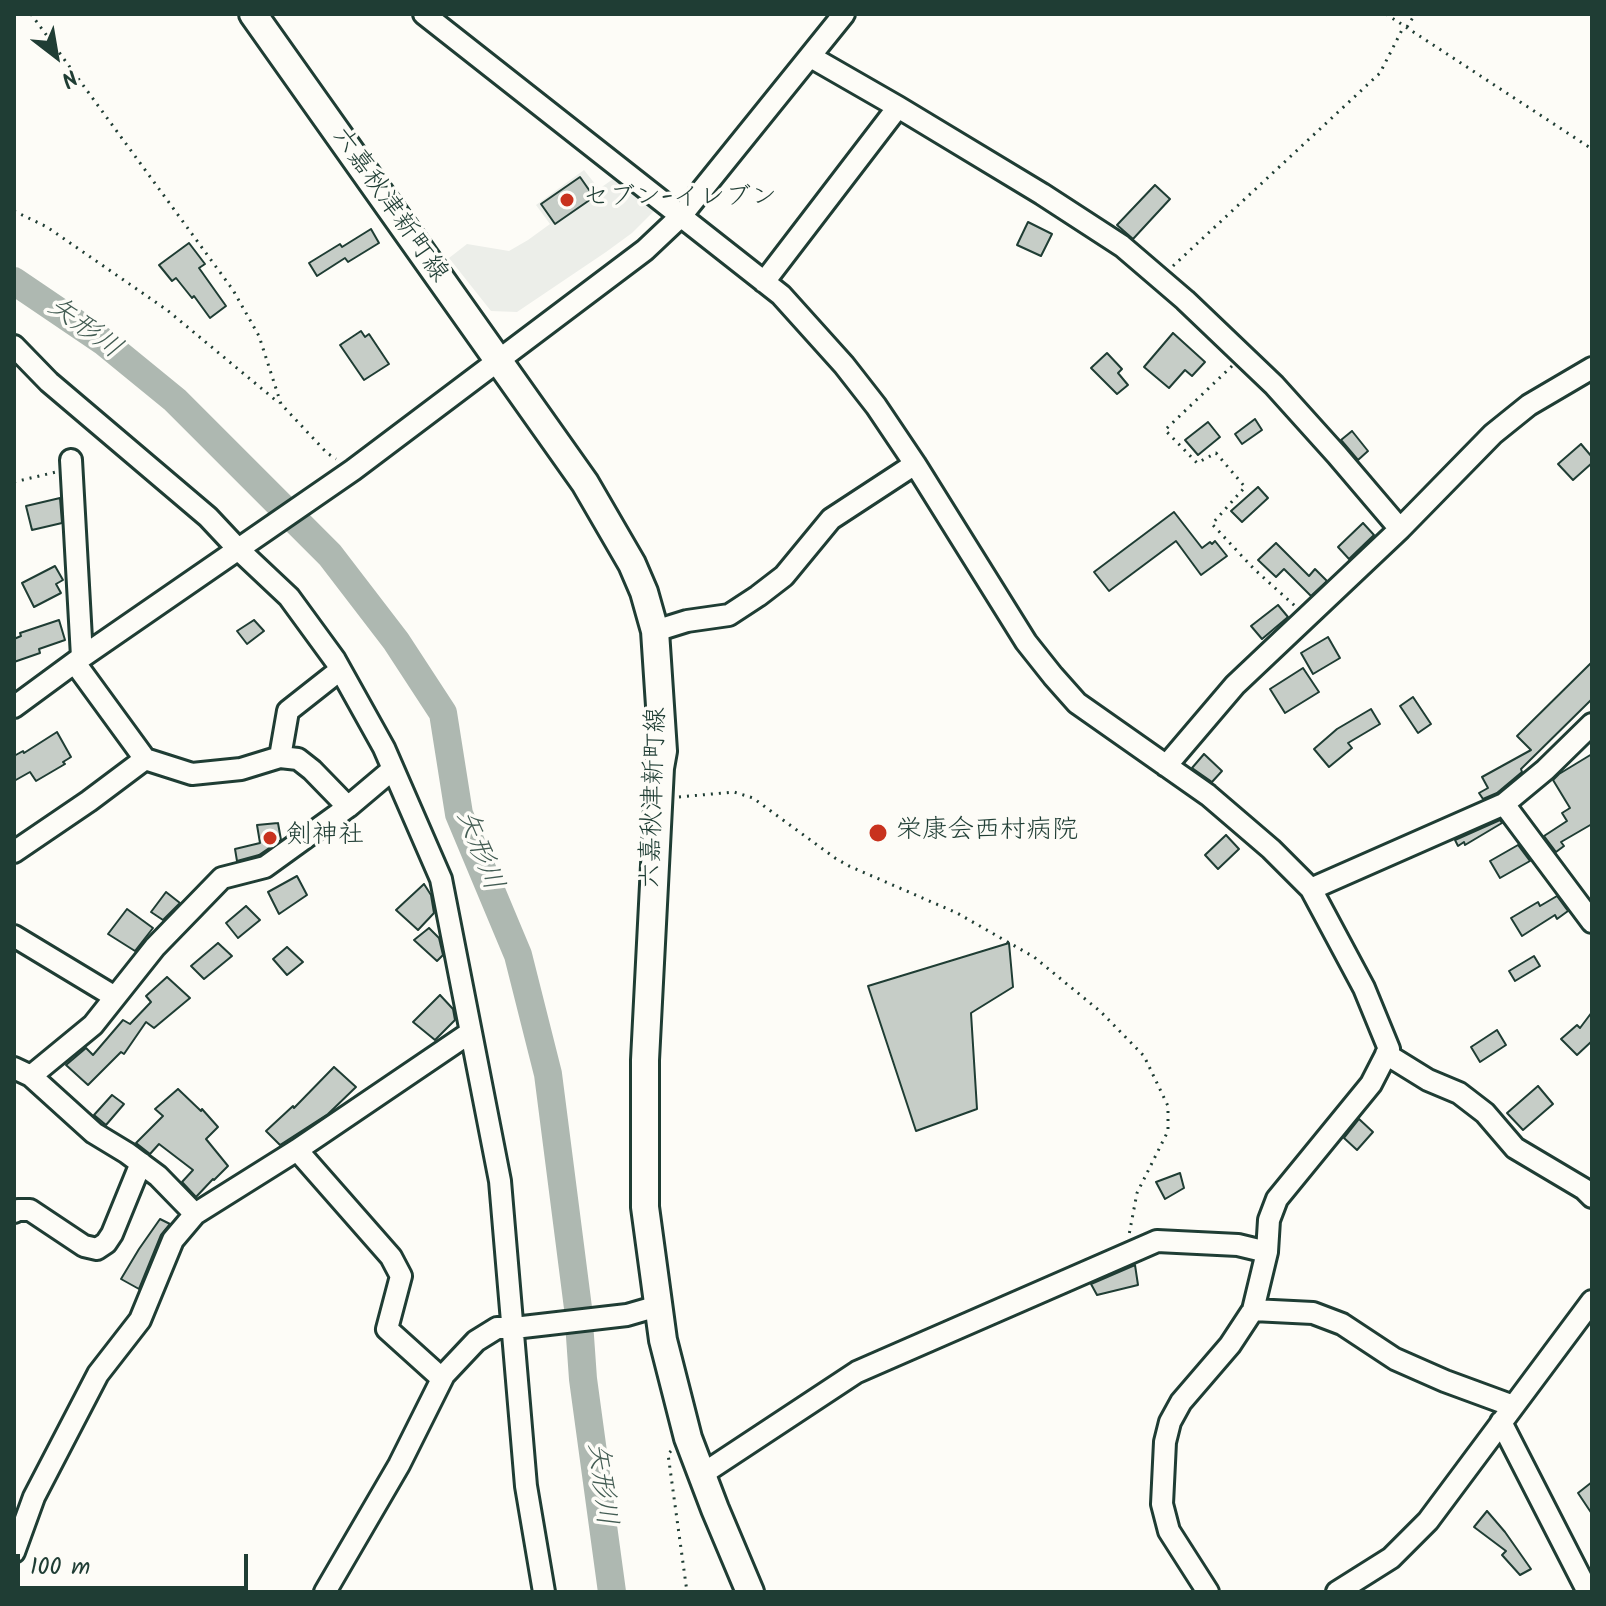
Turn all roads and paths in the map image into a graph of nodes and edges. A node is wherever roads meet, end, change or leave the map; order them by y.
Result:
1 (31, 14) edge
2 (253, 14) edge
3 (424, 14) edge
4 (844, 14) edge
5 (1386, 14) edge
6 (1415, 14) edge
7 (1405, 26) junction
8 (811, 57) junction
9 (898, 107) junction
10 (1592, 149) edge
11 (14, 211) edge
12 (681, 216) junction
13 (1160, 279) junction
14 (764, 282) junction
15 (14, 346) edge
16 (1243, 355) junction
17 (497, 361) junction
18 (1592, 368) edge
19 (281, 404) junction
20 (71, 464) joint
21 (915, 464) junction
22 (353, 470) junction
23 (14, 482) edge
24 (1400, 529) junction
25 (238, 549) junction
26 (1307, 616) junction
27 (655, 631) junction
28 (78, 660) junction
29 (340, 670) junction
30 (14, 707) edge
31 (1592, 724) edge
32 (280, 757) junction
33 (145, 759) junction
34 (1166, 766) junction
35 (393, 769) junction
36 (659, 799) junction
37 (1504, 804) junction
38 (348, 807) junction
39 (14, 852) edge
40 (1311, 889) junction
41 (1592, 922) edge
42 (14, 936) edge
43 (115, 997) junction
44 (471, 1032) junction
45 (1386, 1054) junction
46 (22, 1072) edge
47 (297, 1150) junction
48 (141, 1163) junction
49 (1592, 1197) edge
50 (14, 1212) edge
51 (195, 1214) junction
52 (1267, 1252) junction
53 (1126, 1254) junction
54 (1592, 1301) edge
55 (658, 1306) junction
56 (1253, 1310) junction
57 (514, 1328) junction
58 (444, 1375) junction
59 (1507, 1414) junction
60 (688, 1438) junction
61 (701, 1475) junction
62 (14, 1552) edge
63 (325, 1592) edge
64 (544, 1592) edge
65 (687, 1592) edge
66 (750, 1592) edge
67 (1208, 1592) edge
68 (1337, 1592) edge
69 (1588, 1592) edge

1 - 19 path
2 - 17 main road, 六嘉秋津新町線
3 - 12 street
4 - 8 street
5 - 7 path
6 - 7 path
7 - 10 path
7 - 13 path
8 - 9 street
8 - 12 street
9 - 13 street
9 - 14 street
11 - 19 path
12 - 14 street
12 - 17 street
13 - 16 street
14 - 21 street
15 - 25 street
16 - 24 street
16 - 26 path
17 - 22 street
17 - 27 main road, 六嘉秋津新町線
18 - 24 street
19 - 22 path
20 - 23 path
20 - 28 street
21 - 27 street
21 - 34 street
22 - 25 street
24 - 26 street
25 - 28 street
25 - 29 street
26 - 34 street
27 - 36 main road, 六嘉秋津新町線
28 - 30 street
28 - 33 street
29 - 32 street
29 - 35 street
31 - 37 street
32 - 33 street
32 - 38 street
33 - 39 street
34 - 40 street
35 - 38 street
35 - 44 street
36 - 53 path
36 - 55 main road, 六嘉秋津新町線
37 - 40 street
37 - 41 street
38 - 43 street
40 - 45 street
42 - 43 street
43 - 46 street
44 - 47 street
44 - 57 street
45 - 49 street
45 - 52 street
46 - 48 street
47 - 51 street
47 - 58 street
48 - 50 street
48 - 51 street
51 - 62 street
52 - 53 street
52 - 56 street
53 - 61 street
54 - 59 street
55 - 57 street
55 - 60 main road, 六嘉秋津新町線
56 - 59 street
56 - 67 street
57 - 58 street
57 - 64 street
58 - 63 street
59 - 68 street
59 - 69 street
60 - 61 main road, 六嘉秋津新町線
60 - 65 path
61 - 66 main road, 六嘉秋津新町線

